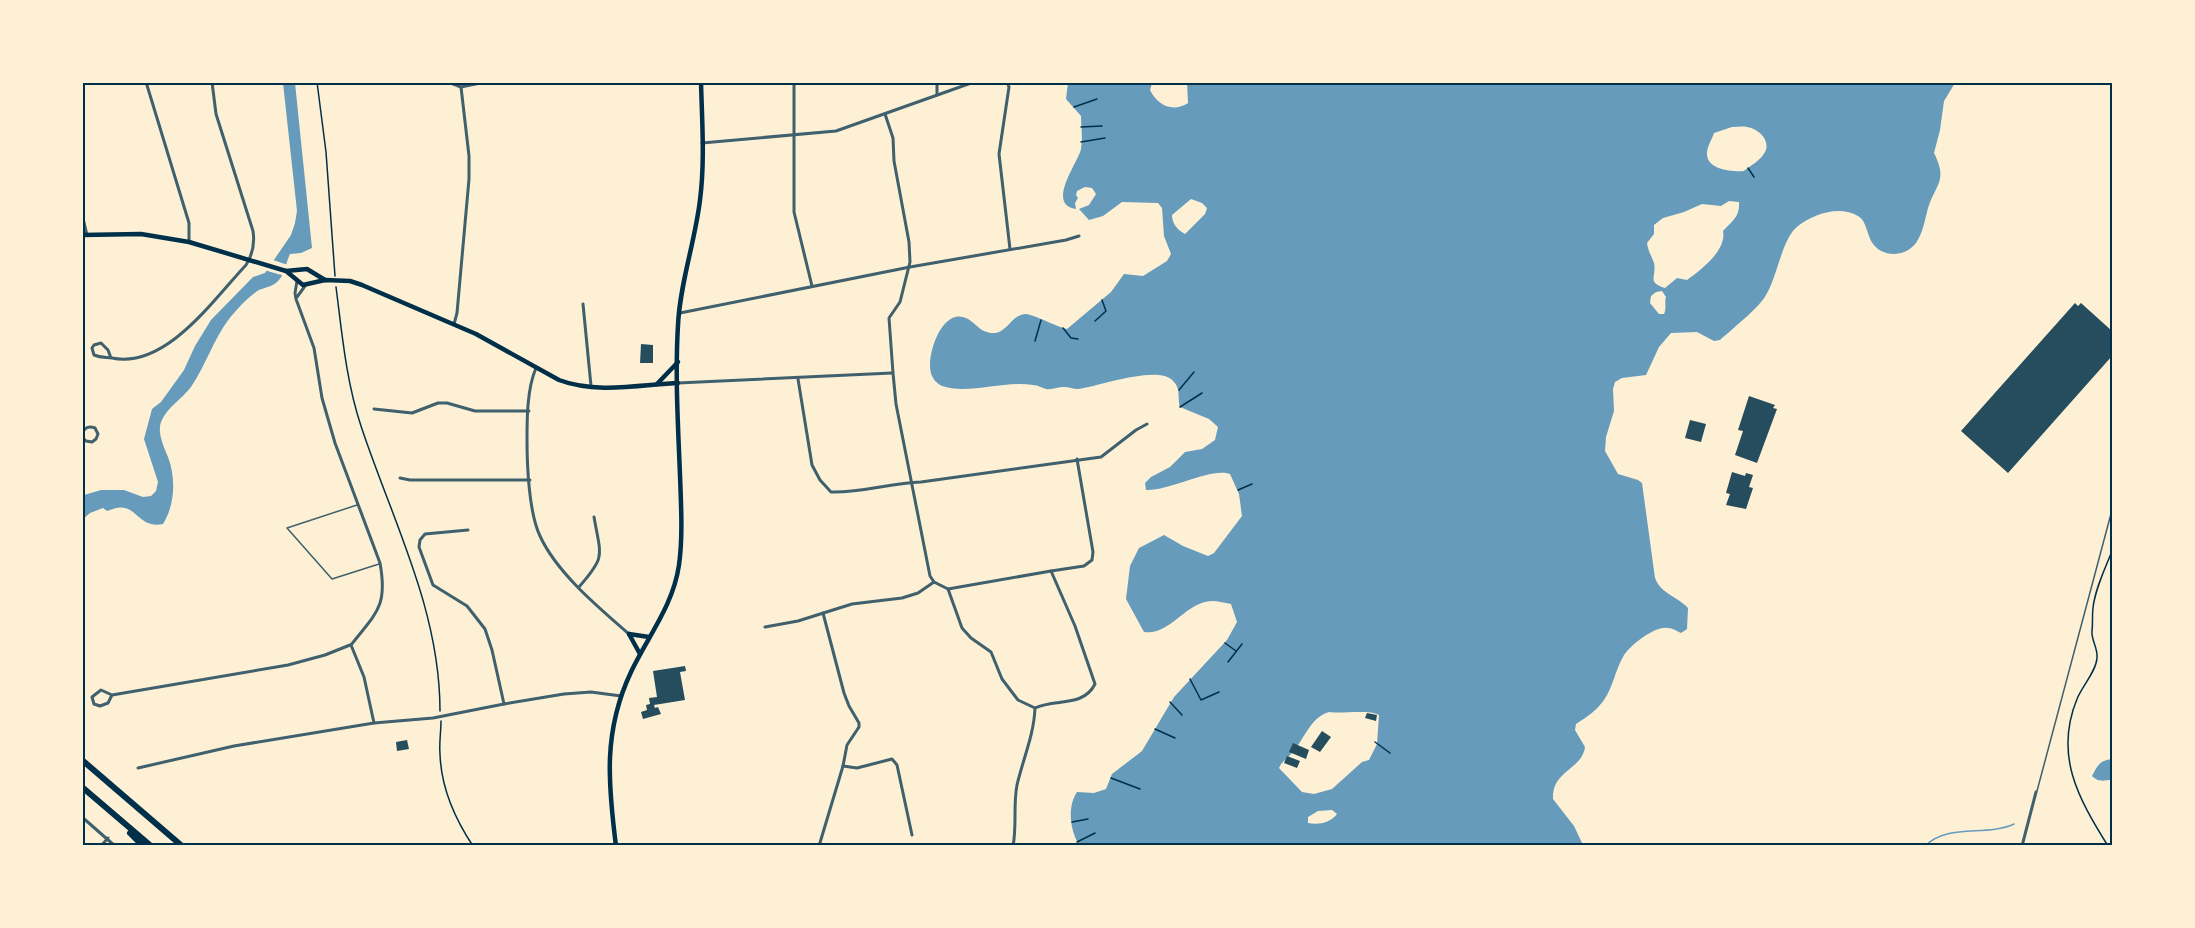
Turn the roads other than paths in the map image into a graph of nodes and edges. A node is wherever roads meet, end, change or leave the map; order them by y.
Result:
1 (146, 82) edge
2 (212, 82) edge
3 (448, 82) edge
4 (485, 82) edge
5 (701, 82) edge
6 (794, 82) edge
7 (937, 82) edge
8 (974, 82) edge
9 (1007, 82) edge
10 (461, 87) junction
11 (937, 95) junction
12 (885, 114) junction
13 (794, 136) junction
14 (702, 143) junction
15 (82, 214) edge
16 (85, 235) edge
17 (1079, 236) dead end
18 (189, 242) junction
19 (1010, 249) junction
20 (249, 259) junction
21 (910, 267) junction
22 (301, 270) junction
23 (286, 271) junction
24 (312, 273) junction
25 (297, 280) junction
26 (325, 280) junction
27 (309, 284) junction
28 (812, 286) junction
29 (296, 299) junction
30 (583, 304) dead end
31 (679, 313) junction
32 (454, 324) junction
33 (111, 358) junction
34 (678, 362) junction
35 (536, 367) junction
36 (892, 373) junction
37 (798, 379) junction
38 (678, 383) junction
39 (657, 384) junction
40 (591, 388) junction
41 (374, 409) dead end
42 (529, 411) junction
43 (1147, 424) dead end
44 (83, 431) edge
45 (1077, 459) junction
46 (400, 478) dead end
47 (530, 480) junction
48 (912, 482) junction
49 (357, 505) junction
50 (2112, 510) edge
51 (594, 517) dead end
52 (468, 530) dead end
53 (380, 563) junction
54 (1051, 571) junction
55 (934, 582) junction
56 (579, 587) junction
57 (948, 589) junction
58 (823, 613) junction
59 (765, 627) dead end
60 (629, 634) junction
61 (650, 637) junction
62 (351, 645) junction
63 (640, 654) junction
64 (112, 695) junction
65 (621, 696) junction
66 (504, 704) junction
67 (1035, 708) junction
68 (374, 723) junction
69 (82, 760) edge
70 (843, 766) junction
71 (138, 768) dead end
72 (82, 787) edge
73 (2036, 792) joint
74 (107, 808) junction
75 (82, 817) edge
76 (912, 835) dead end
77 (108, 838) junction
78 (101, 846) edge
79 (115, 846) edge
80 (143, 846) edge
81 (151, 846) edge
82 (182, 846) edge
83 (616, 846) edge
84 (819, 846) edge
85 (1013, 846) edge
86 (2022, 846) edge

1 - 18 street
2 - 20 street
3 - 10 street
4 - 10 street
5 - 14 main road
6 - 13 street
7 - 11 street
8 - 11 street
9 - 19 street
10 - 32 street
11 - 12 street
12 - 13 street
12 - 21 street
13 - 14 street
13 - 28 street
14 - 31 main road
15 - 16 street
16 - 18 main road
17 - 19 street
18 - 20 main road
19 - 21 street
20 - 23 main road
20 - 33 street
21 - 28 street
21 - 36 street
22 - 23 main road
22 - 24 main road
22 - 25 main road
23 - 25 main road
24 - 26 main road
24 - 27 main road
25 - 27 main road
25 - 29 street
26 - 27 main road
26 - 32 main road
27 - 29 street
28 - 31 street
29 - 49 street
30 - 40 street
31 - 34 main road
32 - 35 main road
33 - 33 street
34 - 38 main road
34 - 39 main road
35 - 40 main road
35 - 42 street
36 - 37 street
36 - 48 street
37 - 38 street
37 - 48 street
38 - 39 main road
38 - 61 main road
39 - 40 main road
41 - 42 street
42 - 47 street
43 - 45 street
44 - 44 street
45 - 48 street
45 - 54 street
46 - 47 street
47 - 56 street
48 - 55 street
49 - 53 street
49 - 53 lane
50 - 73 lane
51 - 56 street
52 - 66 street
53 - 62 street
54 - 57 street
54 - 67 street
55 - 57 street
55 - 58 street
56 - 60 street
57 - 67 street
58 - 59 street
58 - 70 street
60 - 61 main road
60 - 63 main road
61 - 63 main road
62 - 64 street
62 - 68 street
63 - 65 main road
64 - 64 street
65 - 66 street
65 - 83 main road
66 - 68 street
67 - 85 street
68 - 71 street
69 - 82 highway
70 - 76 street
70 - 84 street
72 - 74 highway
73 - 86 street
74 - 80 highway
74 - 81 highway
75 - 77 street
77 - 78 street
77 - 79 street

